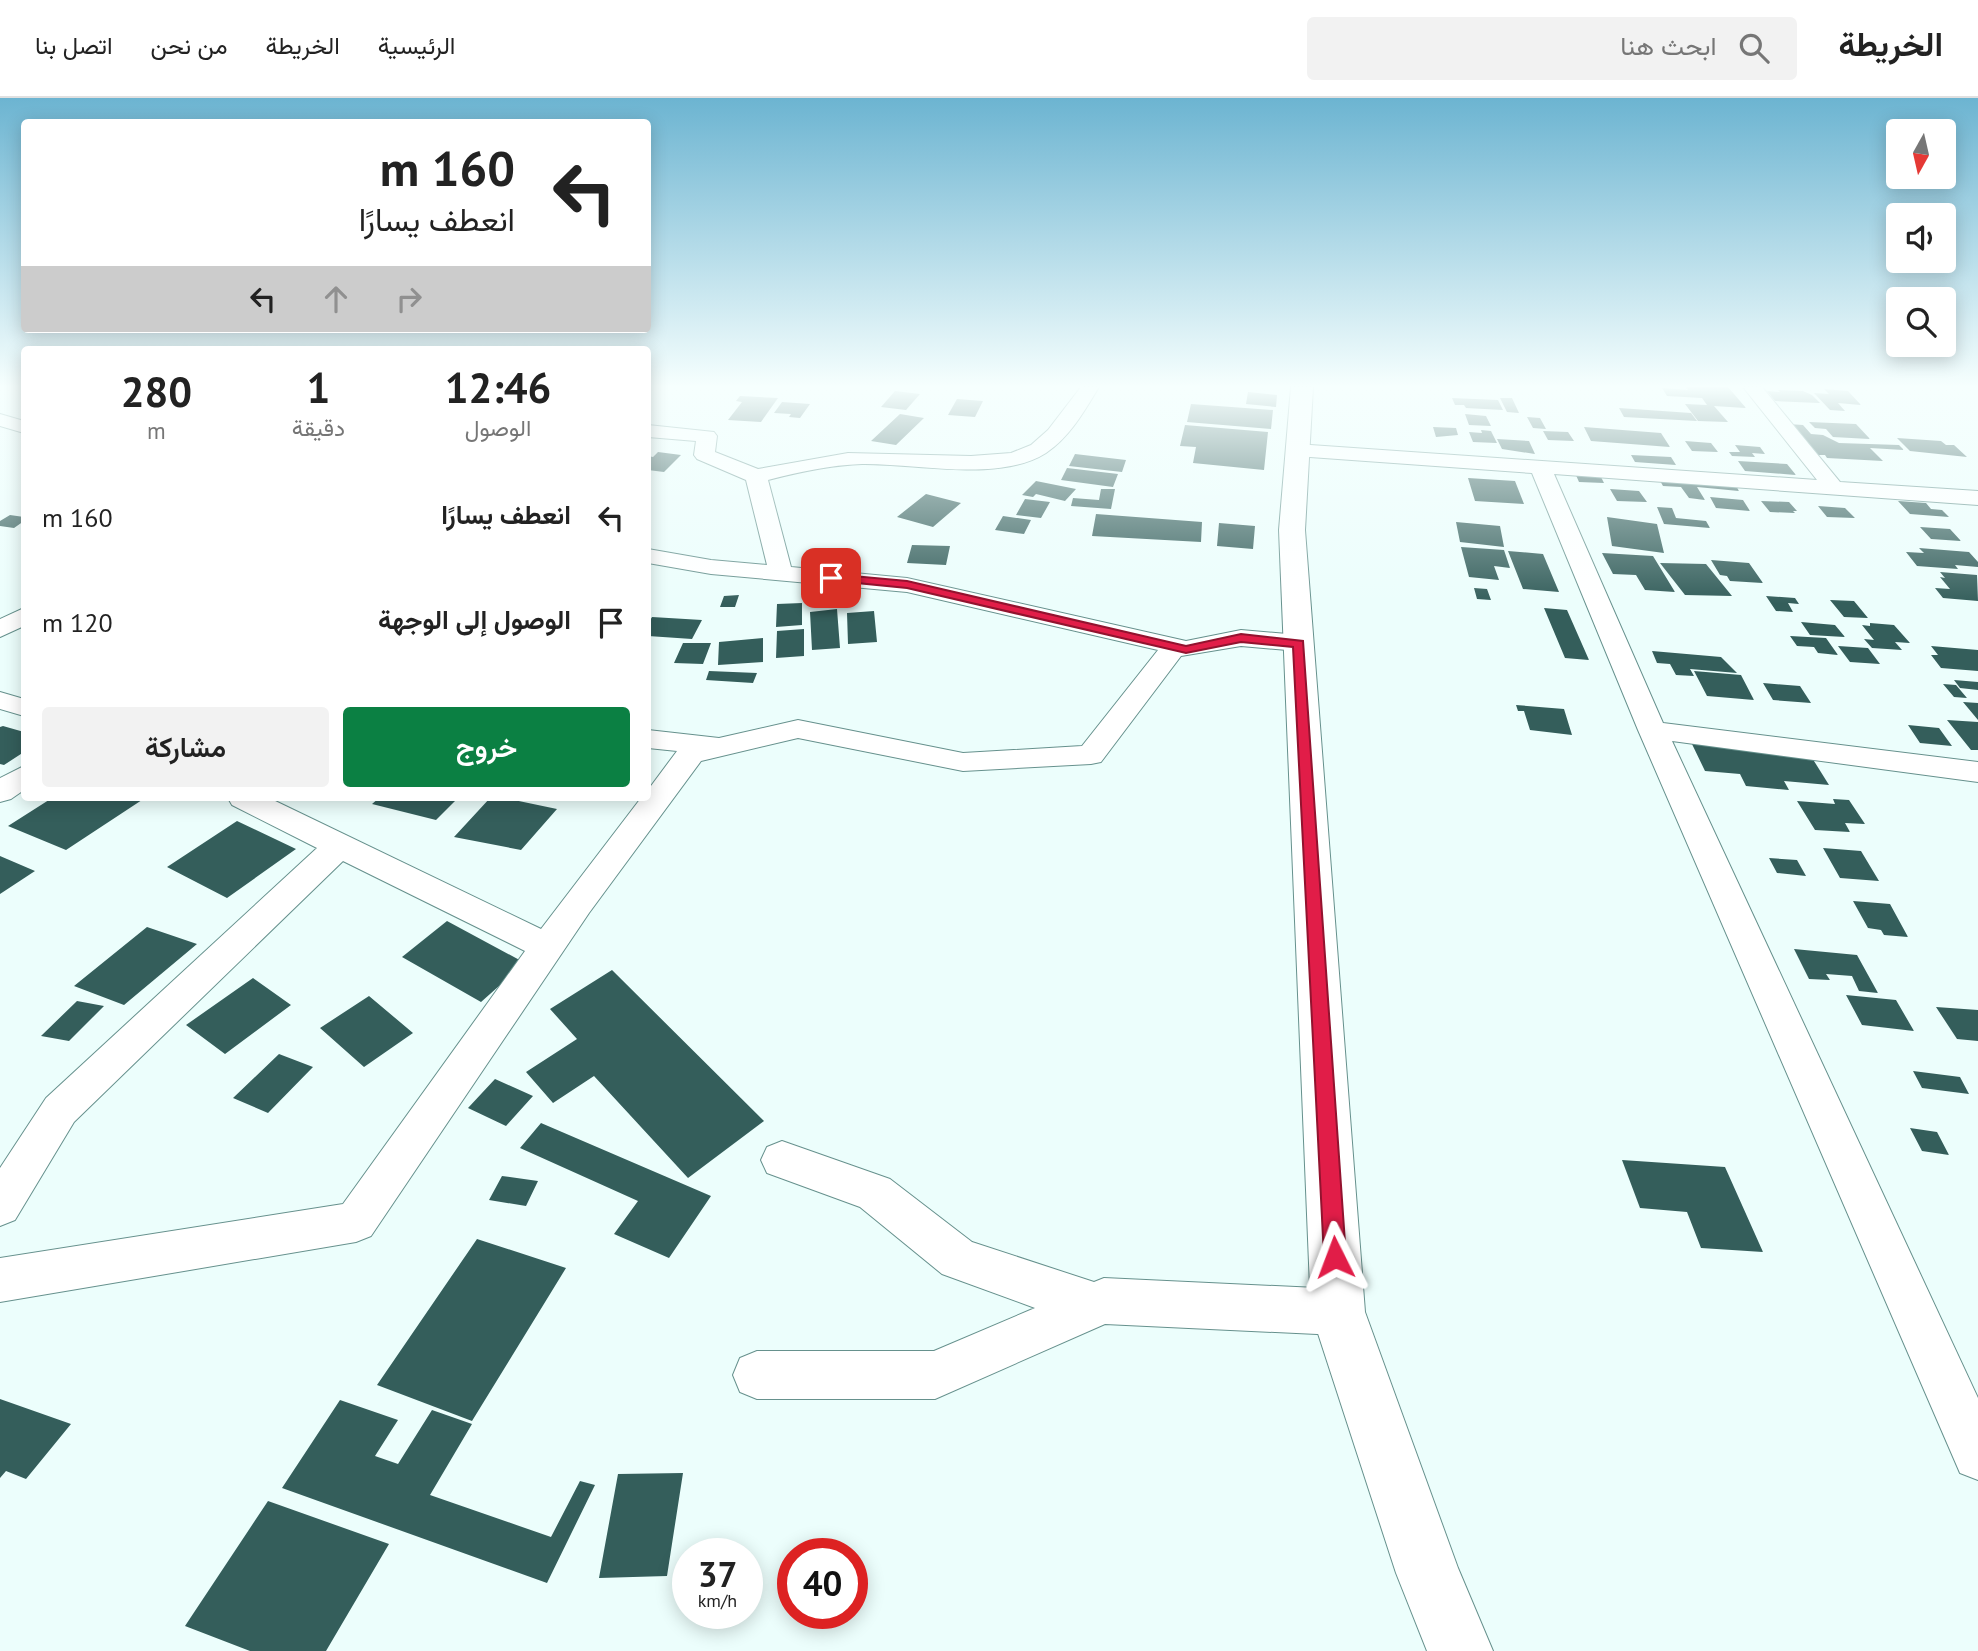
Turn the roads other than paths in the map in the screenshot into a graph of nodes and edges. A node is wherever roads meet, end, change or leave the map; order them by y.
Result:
1 (715, 459) edge
2 (1000, 459) edge
3 (1296, 459) edge
4 (1432, 459) edge
5 (1811, 459) edge
6 (1540, 467) junction
7 (756, 476) junction
8 (1834, 488) junction
9 (1978, 498) edge
10 (651, 557) edge
11 (781, 573) junction
12 (21, 618) edge
13 (0, 629) edge
14 (1299, 643) junction
15 (1174, 647) junction
16 (0, 700) edge
17 (21, 707) edge
18 (1652, 730) junction
19 (651, 739) edge
20 (719, 747) junction
21 (1978, 772) edge
22 (21, 778) edge
23 (0, 792) edge
24 (249, 801) edge
25 (339, 846) junction
26 (547, 947) junction
27 (782, 1160) dead end
28 (0, 1206) edge
29 (0, 1280) edge
30 (1093, 1306) junction
31 (1338, 1312) junction
32 (757, 1375) dead end
33 (1978, 1455) edge
34 (1460, 1651) edge

1 - 7 street
2 - 7 street
3 - 14 street
4 - 6 street
5 - 8 street
6 - 8 street
6 - 18 street
7 - 11 street
8 - 9 street
10 - 11 street
11 - 15 street
12 - 13 street
14 - 15 street
14 - 31 street
15 - 20 street
16 - 17 street
18 - 21 street
18 - 33 street
19 - 20 street
20 - 26 street
22 - 23 street
24 - 25 street
25 - 26 street
25 - 28 street
26 - 29 street
27 - 30 street
30 - 31 street
30 - 32 street
31 - 34 street

